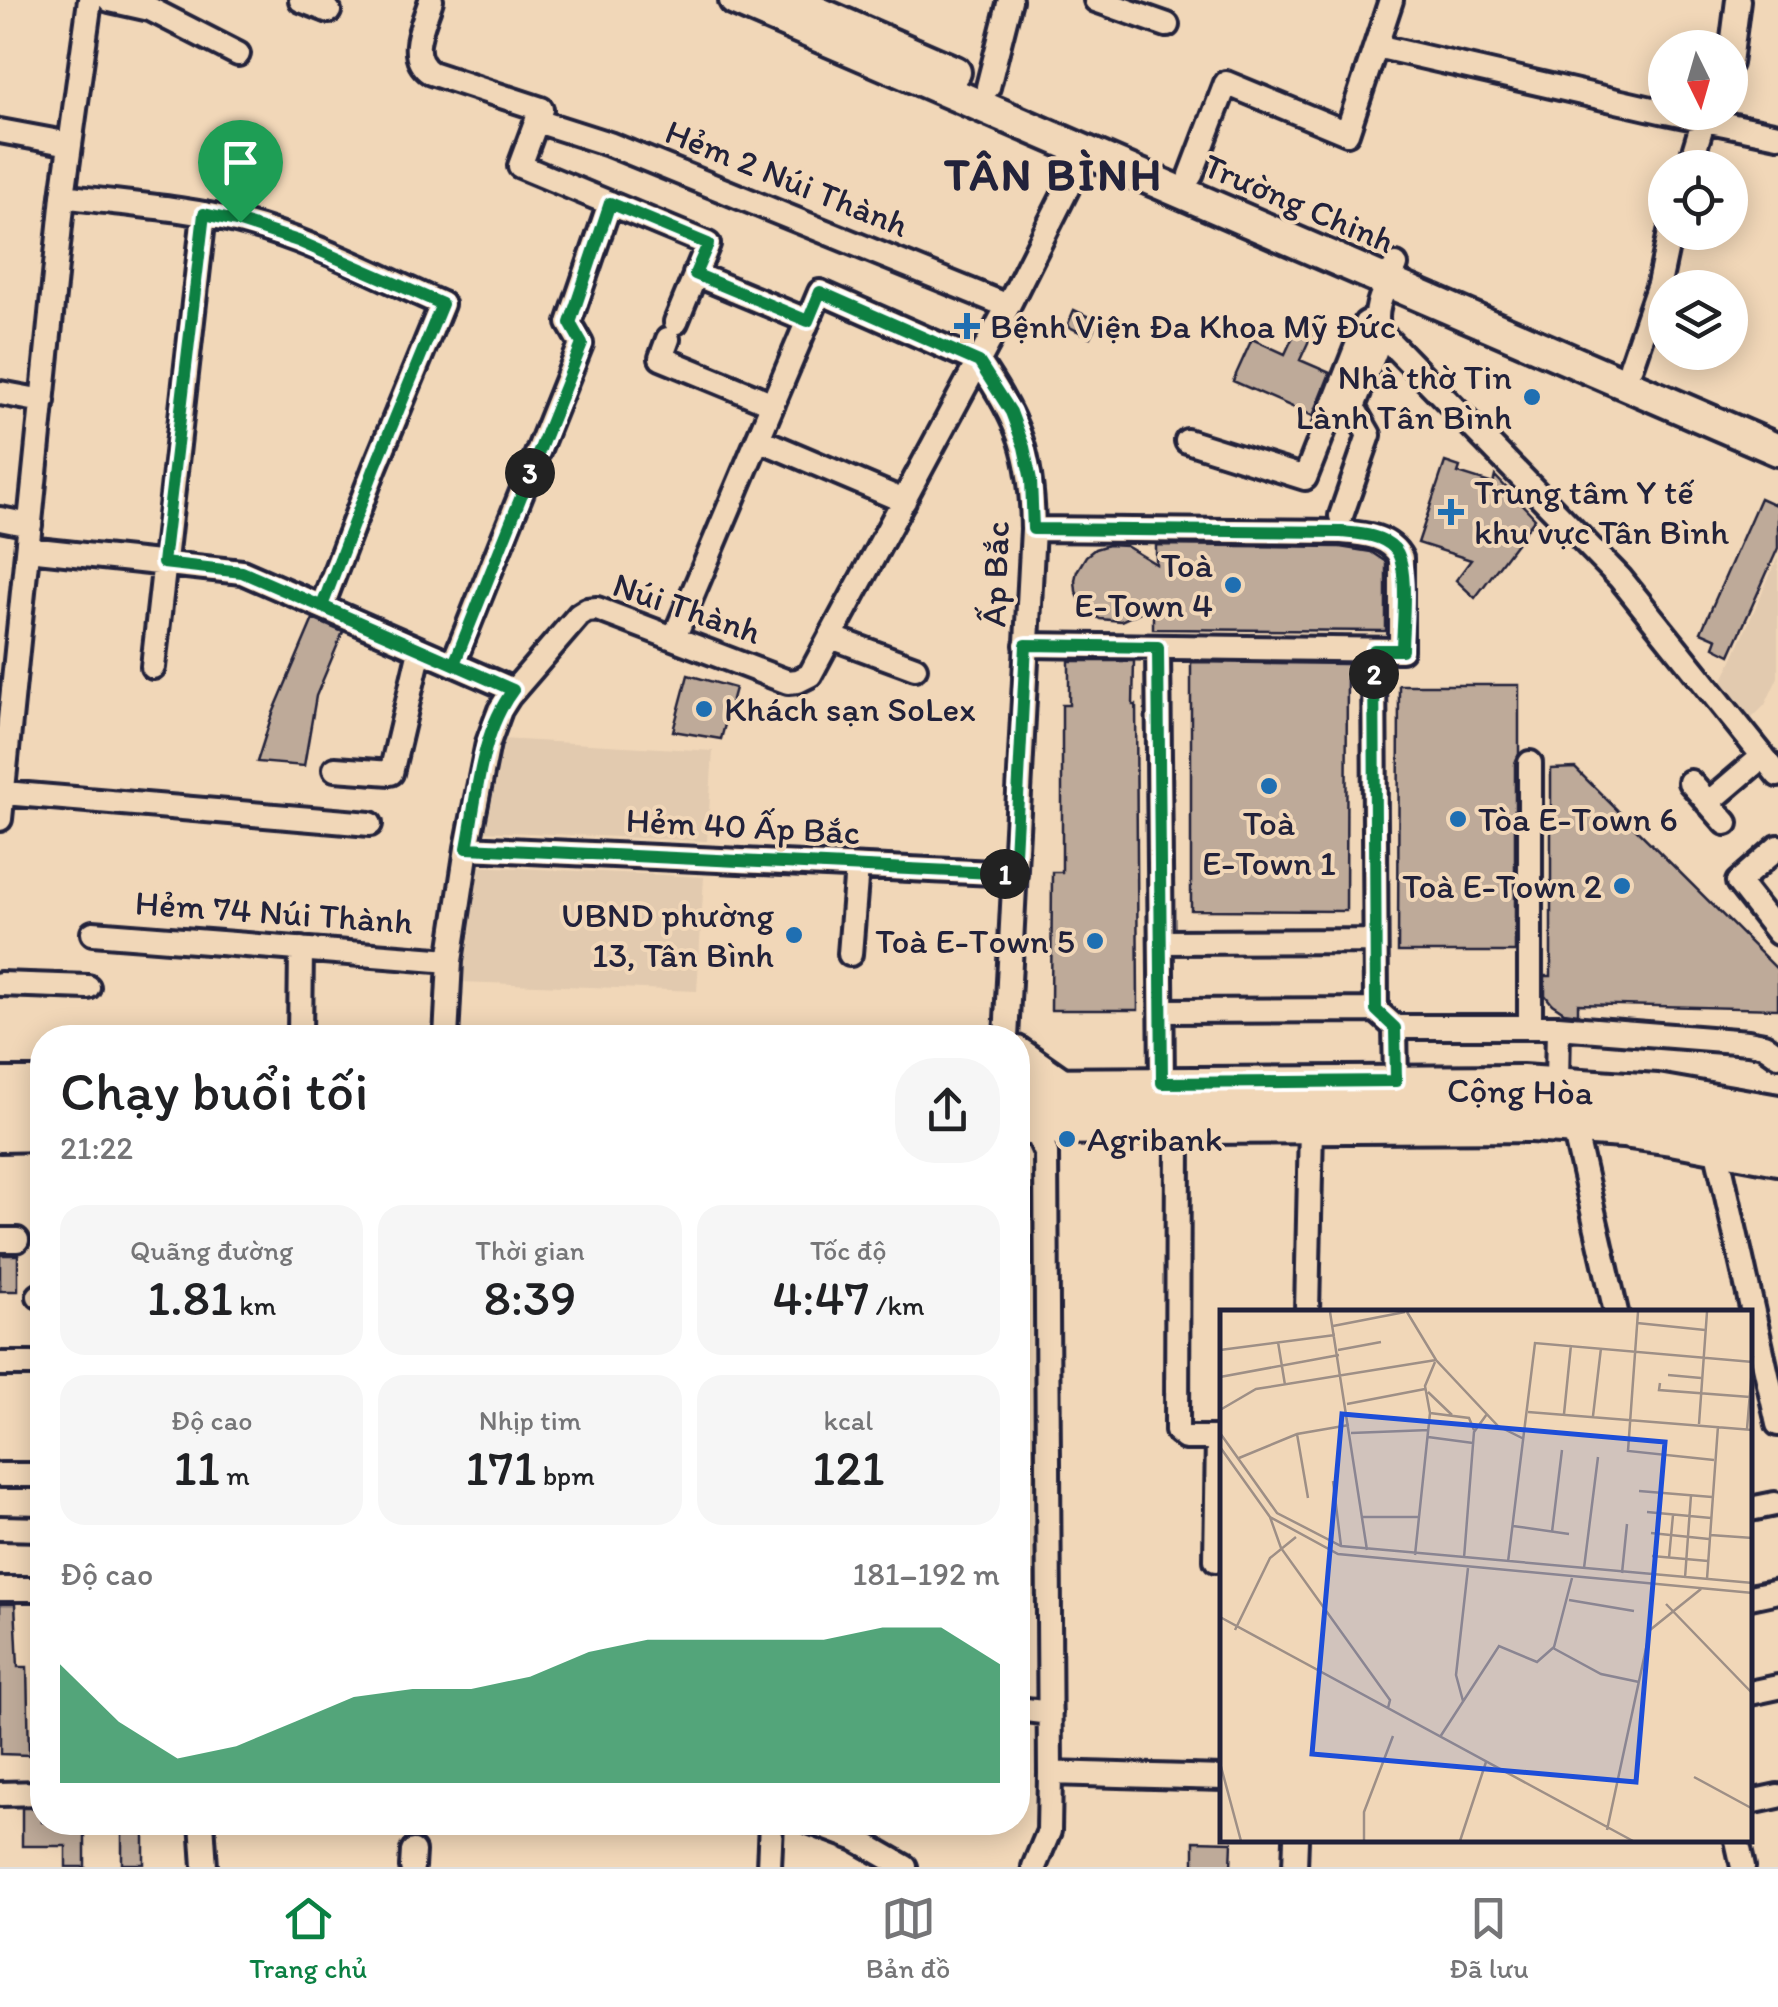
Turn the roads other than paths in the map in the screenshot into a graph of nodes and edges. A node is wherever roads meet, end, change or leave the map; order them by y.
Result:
1 (90, 0) edge
2 (110, 0) edge
3 (301, 0) edge
4 (431, 0) edge
5 (735, 0) edge
6 (789, 0) edge
7 (1010, 0) edge
8 (1096, 0) edge
9 (1391, 0) edge
10 (1738, 0) edge
11 (330, 11) dead end
12 (830, 19) edge
13 (1167, 25) dead end
14 (1734, 30) edge
15 (1376, 46) junction
16 (238, 54) dead end
17 (988, 87) junction
18 (1648, 108) edge
19 (539, 115) junction
20 (1748, 128) edge
21 (0, 131) edge
22 (1778, 135) edge
23 (1090, 142) junction
24 (70, 144) junction
25 (1191, 175) junction
26 (63, 196) junction
27 (610, 203) junction
28 (204, 214) junction
29 (1667, 250) edge
30 (695, 274) junction
31 (1392, 274) junction
32 (1008, 306) junction
33 (808, 321) junction
34 (1379, 326) junction
35 (979, 362) junction
36 (1630, 366) junction
37 (0, 393) edge
38 (43, 401) junction
39 (773, 404) junction
40 (1778, 430) edge
41 (758, 440) junction
42 (1187, 441) dead end
43 (1778, 450) edge
44 (904, 501) junction
45 (1341, 516) dead end
46 (0, 518) edge
47 (30, 525) junction
48 (1033, 529) junction
49 (28, 549) junction
50 (163, 563) junction
51 (322, 606) junction
52 (831, 637) junction
53 (674, 638) junction
54 (1026, 645) junction
55 (1158, 647) junction
56 (420, 650) junction
57 (1374, 650) junction
58 (454, 664) junction
59 (153, 667) dead end
60 (914, 668) dead end
61 (513, 690) junction
62 (6, 709) edge
63 (1530, 763) dead end
64 (1771, 766) edge
65 (335, 770) dead end
66 (1690, 782) dead end
67 (4, 793) junction
68 (1708, 803) junction
69 (0, 819) edge
70 (370, 824) dead end
71 (1726, 824) dead end
72 (1778, 847) edge
73 (467, 848) junction
74 (857, 867) junction
75 (1014, 874) junction
76 (1013, 907) junction
77 (1037, 907) dead end
78 (92, 933) dead end
79 (1778, 934) edge
80 (1161, 942) junction
81 (1376, 942) junction
82 (301, 950) junction
83 (850, 954) dead end
84 (450, 961) junction
85 (0, 984) edge
86 (88, 987) dead end
87 (1376, 1010) junction
88 (1162, 1011) junction
89 (300, 1025) edge
90 (447, 1025) edge
91 (1007, 1025) edge
92 (1530, 1027) junction
93 (1558, 1027) junction
94 (1395, 1028) junction
95 (1778, 1055) edge
96 (1030, 1056) edge
97 (1396, 1081) junction
98 (1557, 1082) junction
99 (1068, 1083) junction
100 (1162, 1083) junction
101 (0, 1084) edge
102 (30, 1084) edge
103 (1030, 1103) edge
104 (1030, 1107) edge
105 (1030, 1108) edge
106 (0, 1111) edge
107 (30, 1111) edge
108 (1778, 1111) edge
109 (1030, 1122) edge
110 (1311, 1127) junction
111 (1178, 1128) junction
112 (1574, 1128) junction
113 (0, 1136) edge
114 (30, 1136) edge
115 (1778, 1136) edge
116 (1716, 1146) junction
117 (1778, 1159) edge
118 (1307, 1310) edge
119 (1616, 1310) edge
120 (1753, 1310) edge
121 (1753, 1312) edge
122 (0, 1364) edge
123 (30, 1364) edge
124 (1778, 1424) edge
125 (1220, 1438) edge
126 (1220, 1462) edge
127 (30, 1475) edge
128 (0, 1476) edge
129 (1775, 1504) dead end
130 (1753, 1509) edge
131 (0, 1528) edge
132 (30, 1528) edge
133 (1216, 1560) dead end
134 (0, 1589) edge
135 (30, 1589) edge
136 (1778, 1591) edge
137 (1753, 1597) edge
138 (1778, 1687) edge
139 (1753, 1692) edge
140 (1030, 1711) edge
141 (1050, 1713) junction
142 (1050, 1772) junction
143 (1220, 1778) edge
144 (0, 1794) edge
145 (30, 1794) edge
146 (1778, 1796) edge
147 (1753, 1801) edge
148 (1049, 1832) junction
149 (203, 1835) edge
150 (770, 1835) edge
151 (845, 1835) edge
152 (1737, 1842) edge
153 (205, 1867) edge
154 (769, 1867) edge
155 (904, 1867) edge
156 (1034, 1867) edge
157 (1049, 1867) edge
158 (1743, 1867) edge

1 - 24 street
2 - 16 street
3 - 11 street
4 - 19 street, Hẻm 2 Núi Thành
5 - 12 main road, Trường Chinh
6 - 12 main road, Trường Chinh
7 - 17 street
8 - 13 street
9 - 15 street
10 - 14 street
12 - 17 main road, Trường Chinh
12 - 23 main road, Trường Chinh
15 - 18 street
15 - 25 street
17 - 23 main road, Trường Chinh
19 - 27 street
19 - 32 street, Hẻm 2 Núi Thành
20 - 22 street
21 - 24 street
23 - 25 main road, Trường Chinh
23 - 31 main road, Trường Chinh
23 - 32 street
24 - 26 street
25 - 31 main road, Trường Chinh
26 - 28 street
26 - 38 street
27 - 30 street
27 - 58 street
28 - 50 street
28 - 51 street
29 - 36 street
30 - 33 street
30 - 39 street
31 - 34 street
31 - 36 main road, Trường Chinh
31 - 43 main road, Trường Chinh
32 - 35 street
33 - 35 street
33 - 39 street
34 - 42 street
34 - 45 street
34 - 64 street
35 - 44 street, Núi Thành
35 - 48 street, Ấp Bắc
36 - 40 main road, Trường Chinh
37 - 38 street
38 - 47 street
39 - 41 street
41 - 44 street
41 - 53 street
44 - 52 street, Núi Thành
46 - 47 street
47 - 49 street
48 - 54 street, Ấp Bắc
48 - 57 street
49 - 50 street
49 - 62 street
50 - 51 street
50 - 59 street
51 - 56 street
52 - 53 street, Núi Thành
52 - 60 street
53 - 61 street, Núi Thành
54 - 55 street
54 - 75 street, Ấp Bắc
55 - 57 street
55 - 80 street
56 - 58 street
56 - 65 street
57 - 81 street
58 - 61 street
61 - 73 street, Núi Thành
62 - 67 street
63 - 92 street
64 - 68 street
66 - 68 street
67 - 69 street
67 - 70 street
68 - 71 street
72 - 79 street
73 - 74 street, Hẻm 40 Ấp Bắc
73 - 84 street, Núi Thành
74 - 75 street, Hẻm 40 Ấp Bắc
74 - 83 street
75 - 76 street, Ấp Bắc
76 - 77 street
76 - 91 street, Ấp Bắc
78 - 82 street, Hẻm 74 Núi Thành
80 - 81 street
80 - 88 street
81 - 87 street
82 - 84 street, Hẻm 74 Núi Thành
82 - 89 street
84 - 90 street, Núi Thành
85 - 86 street
87 - 88 street
87 - 94 street
88 - 100 street
92 - 93 street
92 - 94 street
93 - 95 street
93 - 98 street
94 - 97 street
96 - 99 street
97 - 98 main road, Cộng Hòa
97 - 100 main road, Cộng Hòa
98 - 108 main road, Cộng Hòa
99 - 100 main road, Cộng Hòa
99 - 103 main road, Cộng Hòa
101 - 102 main road
104 - 115 main road, Cộng Hòa
105 - 111 main road, Cộng Hòa
106 - 107 main road
109 - 141 street
110 - 111 main road, Cộng Hòa
110 - 112 main road, Cộng Hòa
110 - 118 street
111 - 125 street
112 - 116 main road, Cộng Hòa
112 - 119 street
113 - 114 main road
116 - 117 main road, Cộng Hòa
116 - 120 street
121 - 124 street
122 - 123 street
126 - 133 street
127 - 128 street
129 - 130 street
131 - 132 street
134 - 135 street
136 - 137 street
138 - 139 street
140 - 141 street
141 - 142 street
142 - 143 street
142 - 148 street
144 - 145 street
146 - 147 street
148 - 156 street
148 - 157 street
149 - 153 street
150 - 154 street
151 - 155 street
152 - 158 street

